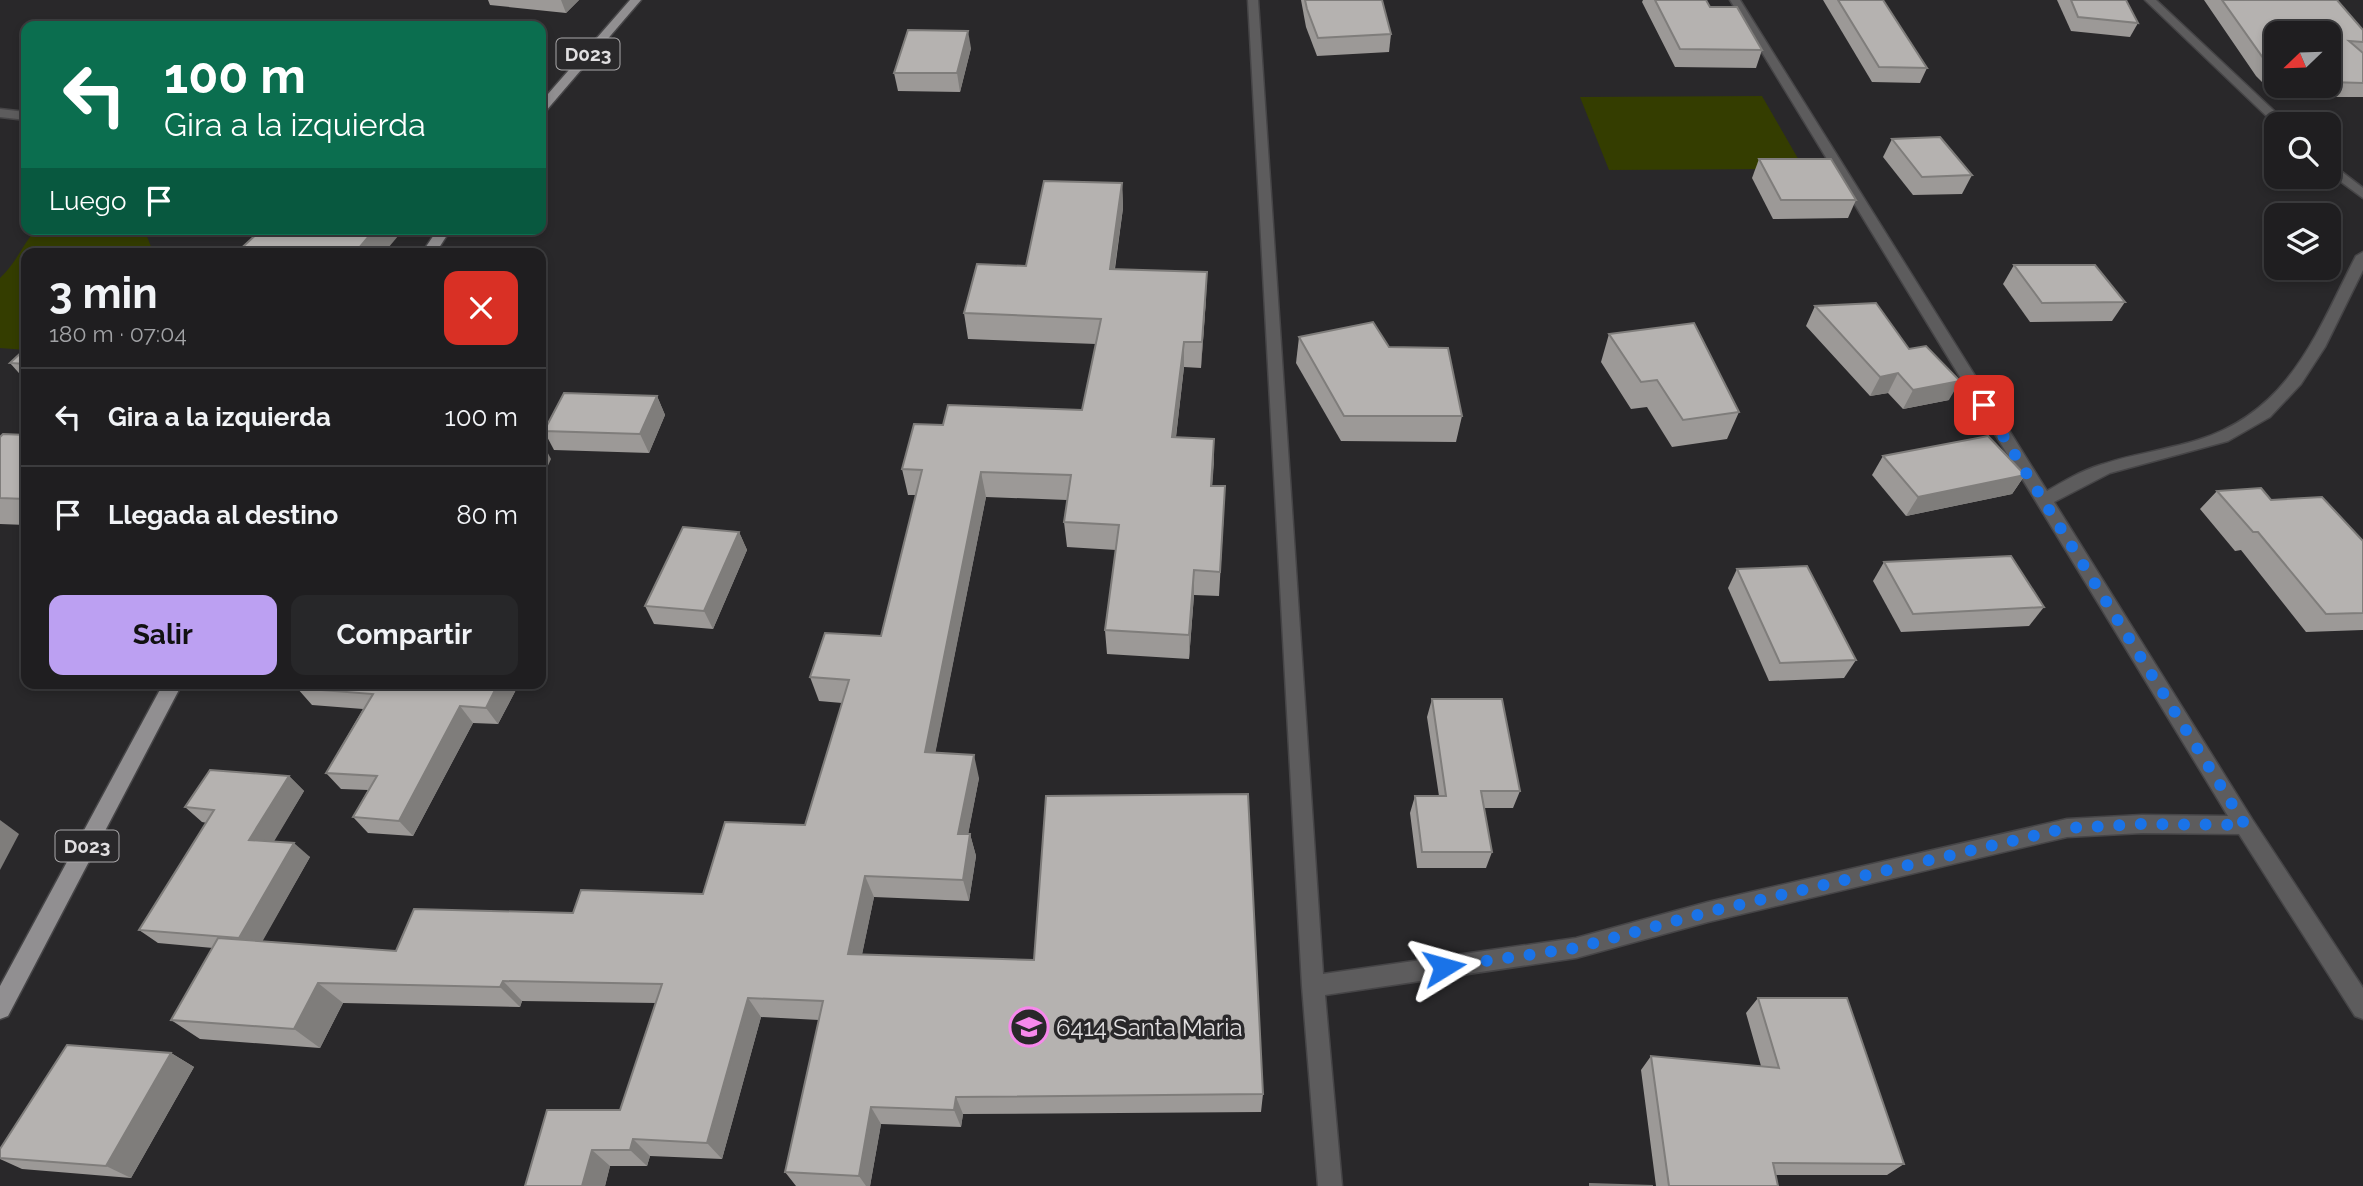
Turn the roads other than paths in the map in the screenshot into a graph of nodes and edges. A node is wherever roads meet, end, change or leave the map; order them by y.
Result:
1 (636, 0) edge
2 (1253, 0) edge
3 (1735, 0) edge
4 (2150, 0) edge
5 (546, 103) edge
6 (2269, 112) edge
7 (0, 113) edge
8 (21, 115) edge
9 (2341, 176) edge
10 (2363, 194) edge
11 (2363, 256) edge
12 (2043, 500) junction
13 (170, 689) edge
14 (2245, 825) junction
15 (1312, 986) junction
16 (0, 1007) edge
17 (2363, 1008) edge
18 (1330, 1186) edge

1 - 5 main road, D023
2 - 15 street
3 - 12 street
4 - 6 street
7 - 8 street
9 - 10 street
11 - 12 street
12 - 14 street
13 - 16 main road, D023
14 - 15 street
14 - 17 street
15 - 18 street

